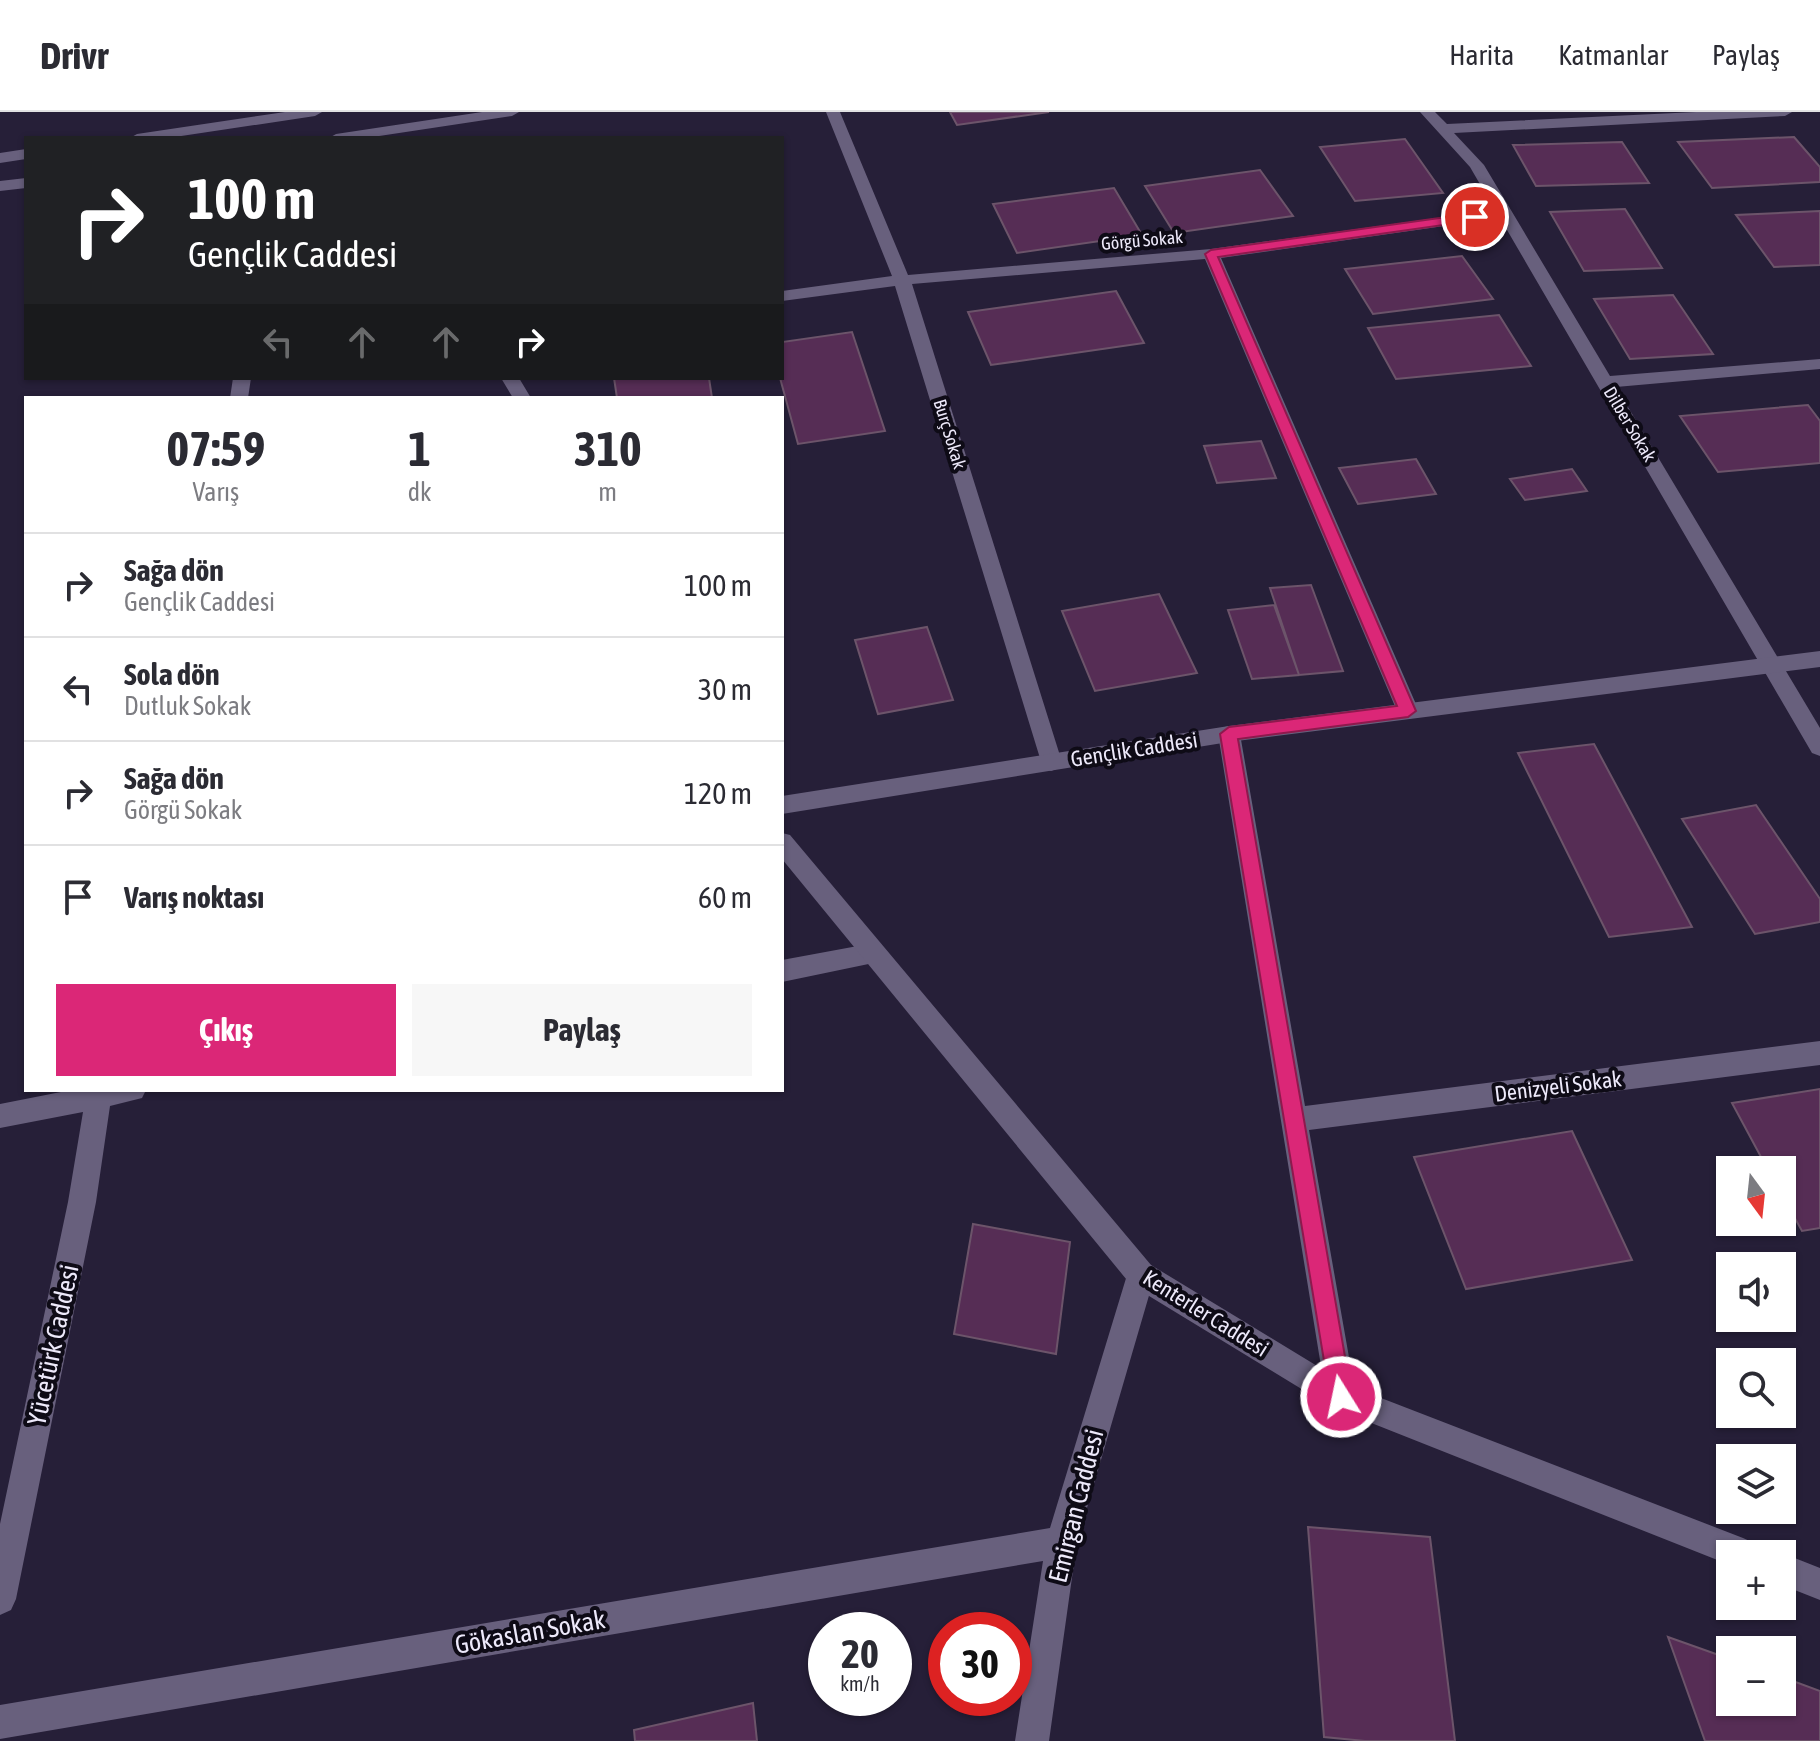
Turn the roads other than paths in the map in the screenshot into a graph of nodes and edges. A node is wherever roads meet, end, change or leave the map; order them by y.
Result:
1 (315, 112) edge
2 (512, 112) edge
3 (833, 112) edge
4 (1427, 112) edge
5 (1785, 112) edge
6 (1725, 113) edge
7 (272, 115) edge
8 (1443, 129) junction
9 (149, 136) edge
10 (270, 136) edge
11 (350, 136) edge
12 (24, 154) edge
13 (0, 158) edge
14 (24, 183) edge
15 (0, 186) edge
16 (1505, 213) junction
17 (1211, 254) junction
18 (902, 280) junction
19 (784, 296) edge
20 (1820, 364) edge
21 (1605, 382) junction
22 (1820, 659) edge
23 (1772, 664) junction
24 (1408, 711) junction
25 (1229, 734) junction
26 (1820, 747) edge
27 (1051, 762) junction
28 (784, 805) edge
29 (784, 844) edge
30 (874, 954) junction
31 (784, 971) edge
32 (1820, 1053) edge
33 (100, 1093) edge
34 (0, 1116) edge
35 (1295, 1120) junction
36 (1141, 1275) junction
37 (1341, 1397) junction
38 (1061, 1542) junction
39 (1716, 1543) edge
40 (1796, 1575) edge
41 (1820, 1584) edge
42 (0, 1599) edge
43 (0, 1722) edge
44 (1032, 1741) edge

1 - 7 street
2 - 11 street
3 - 18 street, Burç Sokak
4 - 8 street, Dilber Sokak
5 - 6 street
6 - 8 street
7 - 9 street
7 - 10 street
8 - 16 street, Dilber Sokak
12 - 13 street
14 - 15 street
16 - 17 street, Görgü Sokak
16 - 21 street, Dilber Sokak
17 - 18 street, Görgü Sokak
17 - 24 street
18 - 19 street, Görgü Sokak
18 - 27 street, Burç Sokak
20 - 21 street
21 - 23 street, Dilber Sokak
22 - 23 street, Gençlik Caddesi
23 - 24 street, Gençlik Caddesi
23 - 26 street, Dilber Sokak
24 - 25 street, Gençlik Caddesi
25 - 27 street, Gençlik Caddesi
25 - 35 street
27 - 28 street, Gençlik Caddesi
29 - 30 street, Kenterler Caddesi
30 - 31 street
30 - 36 street, Kenterler Caddesi
32 - 35 street, Denizyeli Sokak
33 - 34 street
33 - 42 street, Yücetürk Caddesi
35 - 37 street
36 - 37 street, Kenterler Caddesi
36 - 38 street, Emirgan Caddesi
37 - 39 street, Kenterler Caddesi
38 - 43 street, Gökaslan Sokak
38 - 44 street, Emirgan Caddesi
40 - 41 street

